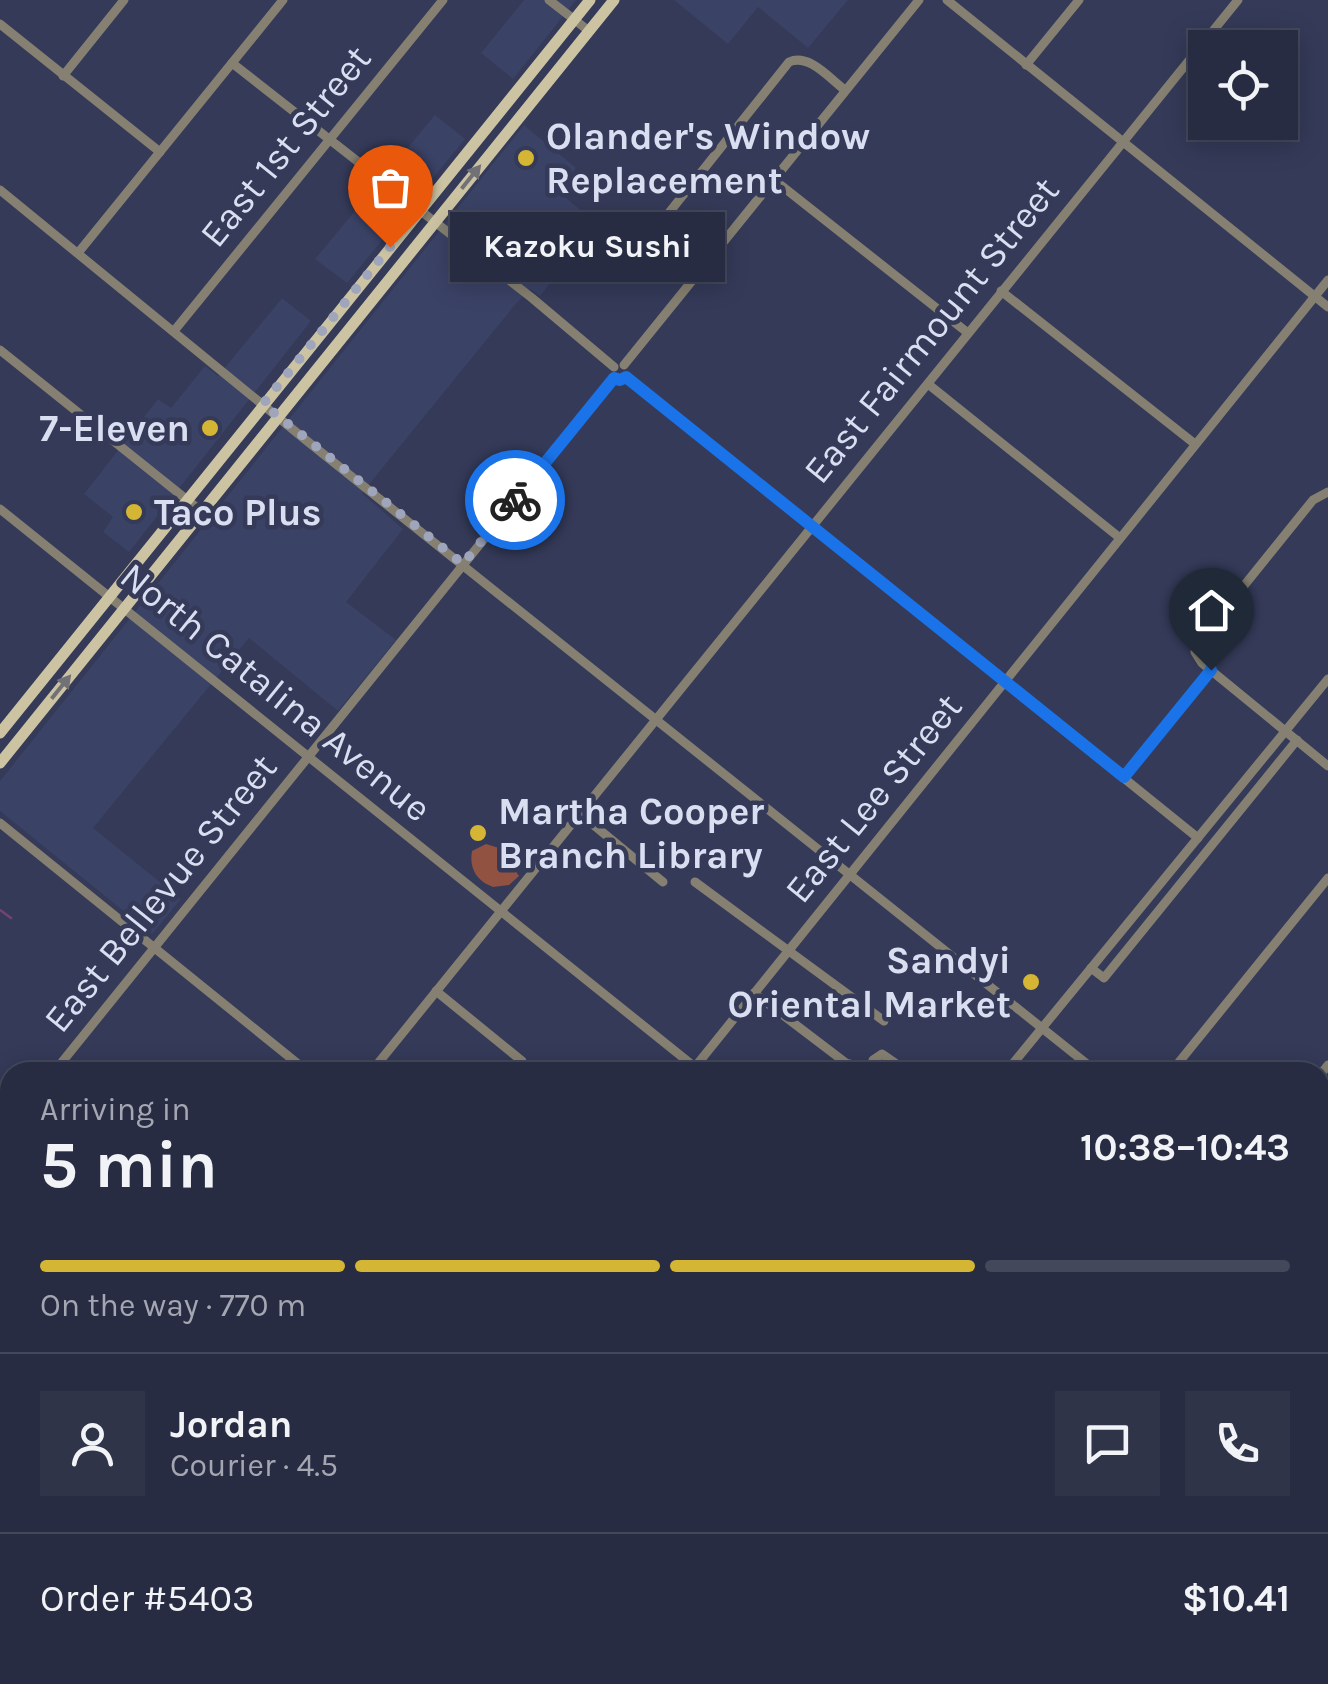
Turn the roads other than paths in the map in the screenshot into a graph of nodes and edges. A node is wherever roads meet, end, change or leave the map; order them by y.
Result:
1 (124, 0) edge
2 (283, 0) edge
3 (443, 0) edge
4 (550, 0) edge
5 (590, 0) edge
6 (614, 0) edge
7 (919, 0) edge
8 (947, 0) edge
9 (1079, 0) edge
10 (1238, 0) edge
11 (574, 20) junction
12 (0, 24) edge
13 (589, 31) junction
14 (232, 63) junction
15 (1026, 65) junction
16 (63, 76) junction
17 (845, 90) junction
18 (330, 140) junction
19 (1122, 141) junction
20 (160, 152) junction
21 (773, 179) junction
22 (0, 190) edge
23 (420, 210) junction
24 (435, 221) junction
25 (78, 253) junction
26 (702, 266) junction
27 (1328, 280) edge
28 (1001, 292) junction
29 (1315, 296) junction
30 (1328, 307) edge
31 (174, 331) junction
32 (968, 333) junction
33 (0, 350) edge
34 (617, 370) junction
35 (928, 384) junction
36 (263, 404) junction
37 (277, 416) junction
38 (1195, 444) junction
39 (1326, 492) edge
40 (186, 498) junction
41 (0, 508) edge
42 (201, 511) junction
43 (811, 526) junction
44 (1120, 538) junction
45 (463, 564) junction
46 (108, 597) junction
47 (123, 608) junction
48 (1211, 670) junction
49 (1328, 678) edge
50 (1005, 682) junction
51 (656, 719) junction
52 (1286, 731) junction
53 (0, 732) edge
54 (1297, 740) junction
55 (309, 757) junction
56 (0, 763) edge
57 (1328, 766) edge
58 (1124, 777) junction
59 (579, 812) junction
60 (0, 823) edge
61 (1198, 838) junction
62 (850, 874) junction
63 (1328, 878) edge
64 (663, 882) dead end
65 (694, 882) dead end
66 (502, 910) junction
67 (152, 949) junction
68 (788, 952) junction
69 (1091, 968) junction
70 (436, 991) junction
71 (754, 993) junction
72 (884, 1021) dead end
73 (1042, 1029) junction
74 (873, 1060) dead end
75 (522, 1061) dead end
76 (62, 1062) edge
77 (295, 1062) edge
78 (379, 1062) edge
79 (684, 1062) edge
80 (702, 1062) edge
81 (845, 1062) edge
82 (894, 1062) edge
83 (1014, 1062) edge
84 (1084, 1062) edge
85 (1179, 1062) edge

1 - 16 street
2 - 14 street
3 - 18 street, East 1st Street
4 - 11 street
5 - 11 main road
6 - 13 main road
7 - 17 street, East Bellevue Street
8 - 15 street
9 - 15 street
10 - 19 street, East Fairmount Street
11 - 13 street
11 - 23 main road
12 - 16 street
24 -> 13 main road
14 - 18 street
14 - 20 street
15 - 19 street
16 - 20 street
17 - 21 street, East Bellevue Street
17 - 26 street
18 - 23 street
18 - 31 street, East 1st Street
19 - 28 street, East Fairmount Street
19 - 29 street
20 - 25 street
21 - 26 street, East Bellevue Street
21 - 32 street
22 - 25 street
23 - 24 street
23 - 36 main road
24 - 34 street
24 - 37 main road
25 - 31 street
26 - 34 street, East Bellevue Street
27 - 29 street, East Lee Street
28 - 32 street, East Fairmount Street
28 - 38 street
29 - 30 street
29 - 38 street, East Lee Street
31 - 36 street
32 - 35 street, East Fairmount Street
33 - 40 street
34 - 43 street
34 - 45 street, East Bellevue Street
35 - 43 street, East Fairmount Street
35 - 44 street
36 - 37 street
36 - 40 main road
37 - 42 main road
37 - 45 street
38 - 44 street, East Lee Street
39 - 48 street
40 - 42 street
40 - 46 main road
41 - 46 street, North Catalina Avenue
42 - 47 main road
43 - 50 street
43 - 51 street, East Fairmount Street
44 - 50 street, East Lee Street
45 - 51 street
45 - 55 street, East Bellevue Street
46 - 47 street, North Catalina Avenue
46 - 53 main road
47 - 55 street, North Catalina Avenue
56 -> 47 main road
48 - 52 street
48 - 58 street
49 - 52 street
50 - 58 street
50 - 62 street, East Lee Street
51 - 59 street, East Fairmount Street
51 - 62 street
52 - 54 street
52 - 61 street
54 - 57 street
54 - 69 street
55 - 66 street, North Catalina Avenue
55 - 67 street, East Bellevue Street
58 - 61 street
59 - 64 street
59 - 66 street, East Fairmount Street
60 - 67 street
61 - 69 street
62 - 68 street, East Lee Street
62 - 73 street
63 - 85 street
65 - 68 street
66 - 70 street, East Fairmount Street
66 - 79 street, North Catalina Avenue
67 - 76 street, East Bellevue Street
67 - 77 street
68 - 71 street, East Lee Street
68 - 72 street
69 - 73 street
70 - 75 street
70 - 78 street, East Fairmount Street
71 - 80 street, East Lee Street
71 - 81 street
73 - 83 street
73 - 84 street
74 - 82 street

